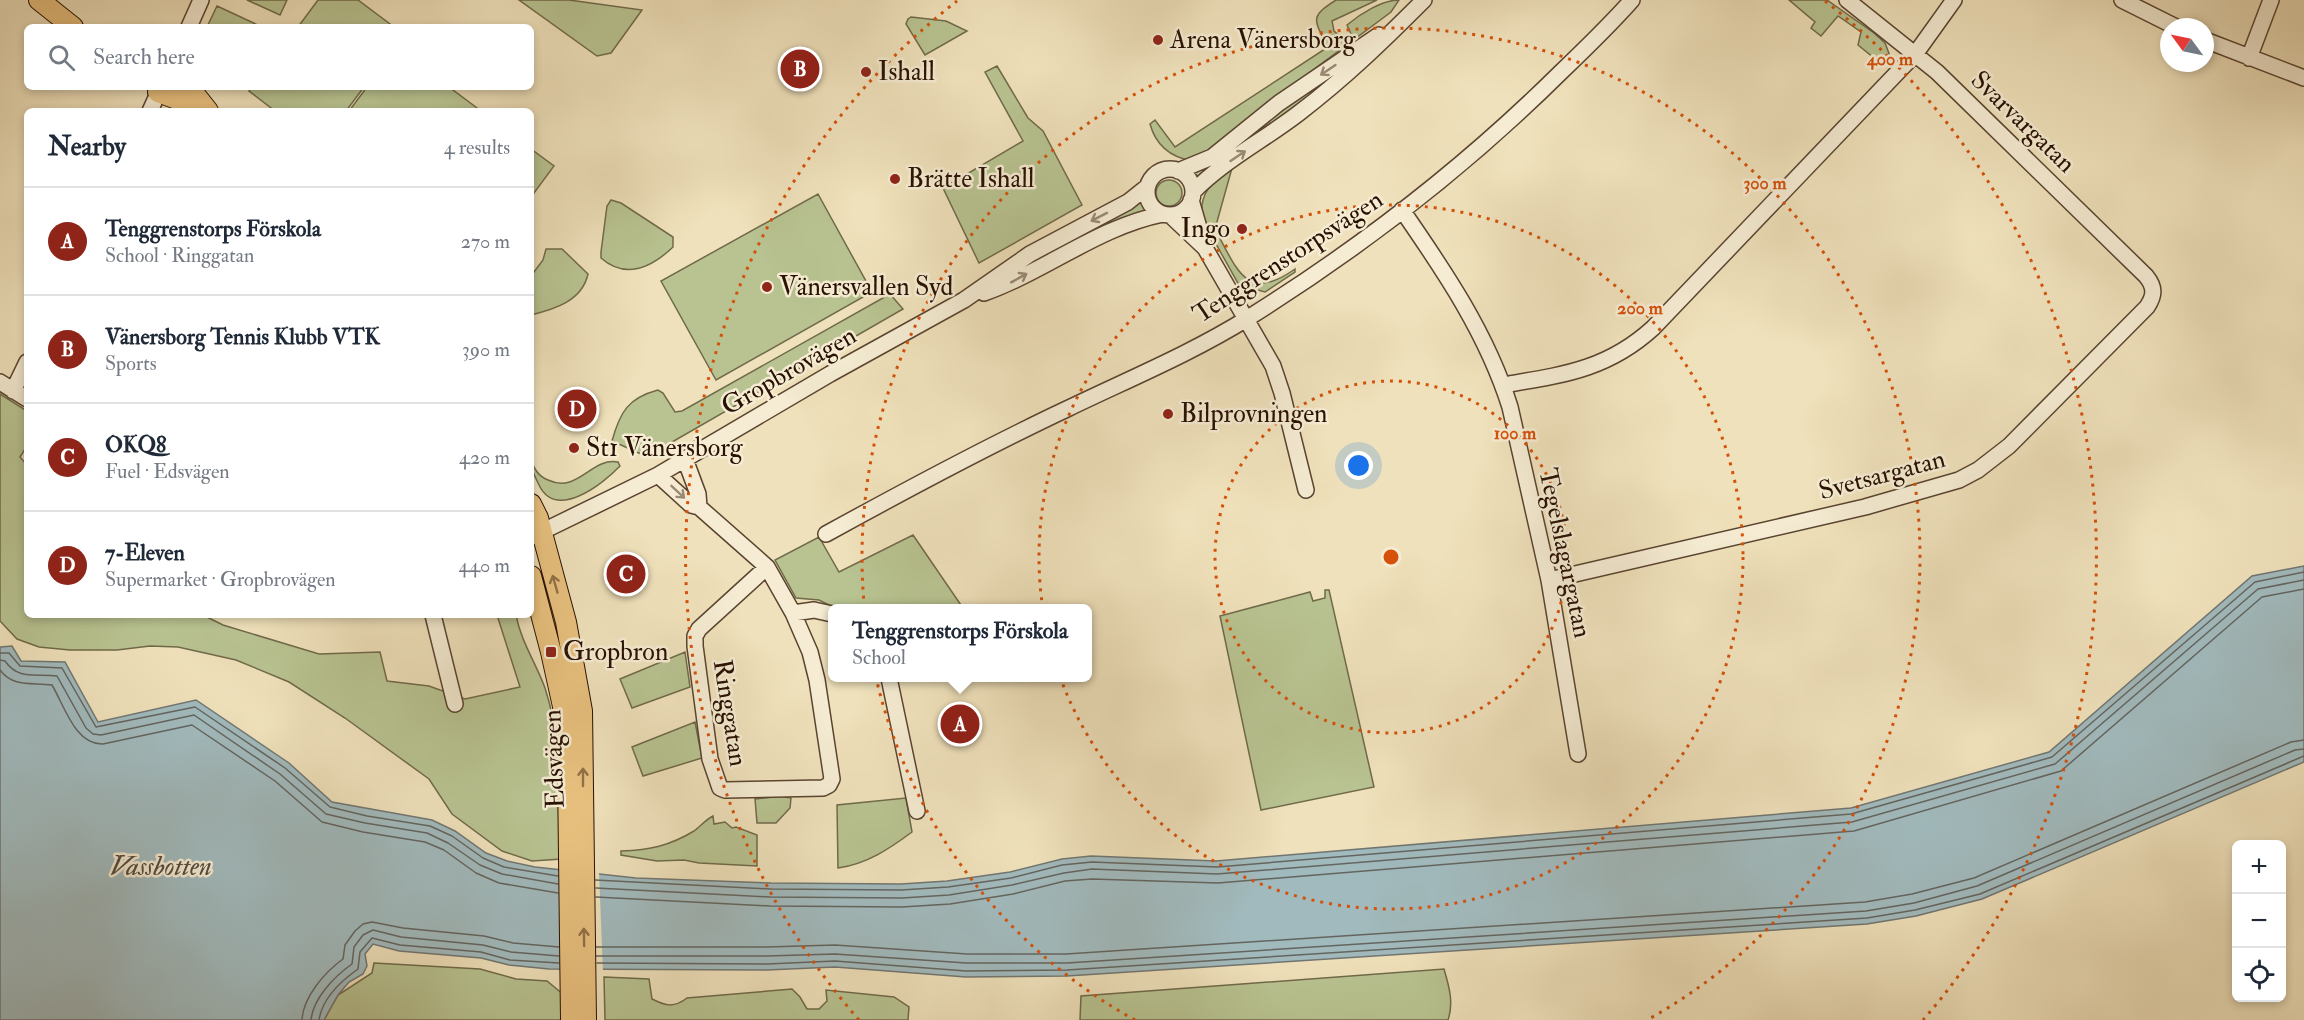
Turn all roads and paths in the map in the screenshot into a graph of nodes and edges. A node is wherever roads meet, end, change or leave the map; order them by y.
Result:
1 (39, 0) edge
2 (201, 0) edge
3 (1424, 0) edge
4 (1632, 0) edge
5 (1846, 0) edge
6 (1954, 0) edge
7 (2122, 0) edge
8 (2271, 0) edge
9 (1411, 13) junction
10 (2160, 19) edge
11 (70, 24) edge
12 (190, 24) edge
13 (2214, 44) edge
14 (1916, 54) junction
15 (2249, 58) junction
16 (2304, 78) edge
17 (157, 90) edge
18 (158, 90) edge
19 (159, 90) edge
20 (191, 90) edge
21 (151, 108) edge
22 (170, 108) edge
23 (190, 108) edge
24 (206, 108) edge
25 (1179, 171) junction
26 (1148, 186) junction
27 (1192, 196) junction
28 (1402, 210) junction
29 (1166, 215) junction
30 (1205, 248) junction
31 (2154, 290) joint
32 (964, 300) junction
33 (1247, 318) junction
34 (24, 366) edge
35 (1503, 385) junction
36 (6, 387) edge
37 (24, 397) edge
38 (686, 459) junction
39 (658, 475) junction
40 (1306, 490) dead end
41 (699, 507) junction
42 (826, 534) dead end
43 (536, 535) edge
44 (767, 567) junction
45 (1549, 580) junction
46 (534, 587) edge
47 (793, 613) junction
48 (828, 613) edge
49 (434, 618) edge
50 (890, 682) edge
51 (455, 704) dead end
52 (1578, 754) dead end
53 (917, 811) dead end
54 (575, 835) junction
55 (578, 995) junction
56 (571, 1020) edge
57 (586, 1020) edge

1 - 11 main road
2 - 12 street
3 - 9 street
4 - 28 street, Tenggrenstorpsvägen
5 - 14 street, Svarvargatan
6 - 14 street
7 - 10 street
8 - 15 street
9 -> 25 street
27 -> 9 street
13 - 15 street
14 - 31 street, Svarvargatan
14 - 35 street
15 - 16 street
17 - 21 street
18 - 22 main road
19 - 23 main road
20 - 24 main road
25 - 26 street
25 - 27 street
26 - 29 street
26 -> 32 street, Gropbrovägen
27 - 29 street
27 - 30 street
28 - 33 street, Tenggrenstorpsvägen
28 - 35 street, Tegelslagargatan
29 - 30 street
32 -> 29 street, Gropbrovägen
30 - 33 street
31 - 45 street, Svetsargatan
32 - 38 street, Gropbrovägen
33 - 40 street
33 - 42 street, Tenggrenstorpsvägen
34 - 36 street
35 - 45 street, Tegelslagargatan
36 - 37 street
38 - 39 street, Gropbrovägen
38 - 41 street
39 -> 41 street, Ringgatan
39 - 43 street, Gropbrovägen
41 - 44 street, Ringgatan
54 -> 43 main road, Edsvägen
44 - 47 street, Ringgatan
44 - 47 street, Ringgatan
45 - 52 street, Tegelslagargatan
46 - 54 main road, Edsvägen
47 - 48 street
49 - 51 street
50 - 53 street
54 - 55 main road, Edsvägen
55 - 56 main road, Edsvägen
55 - 57 main road, Edsvägen

